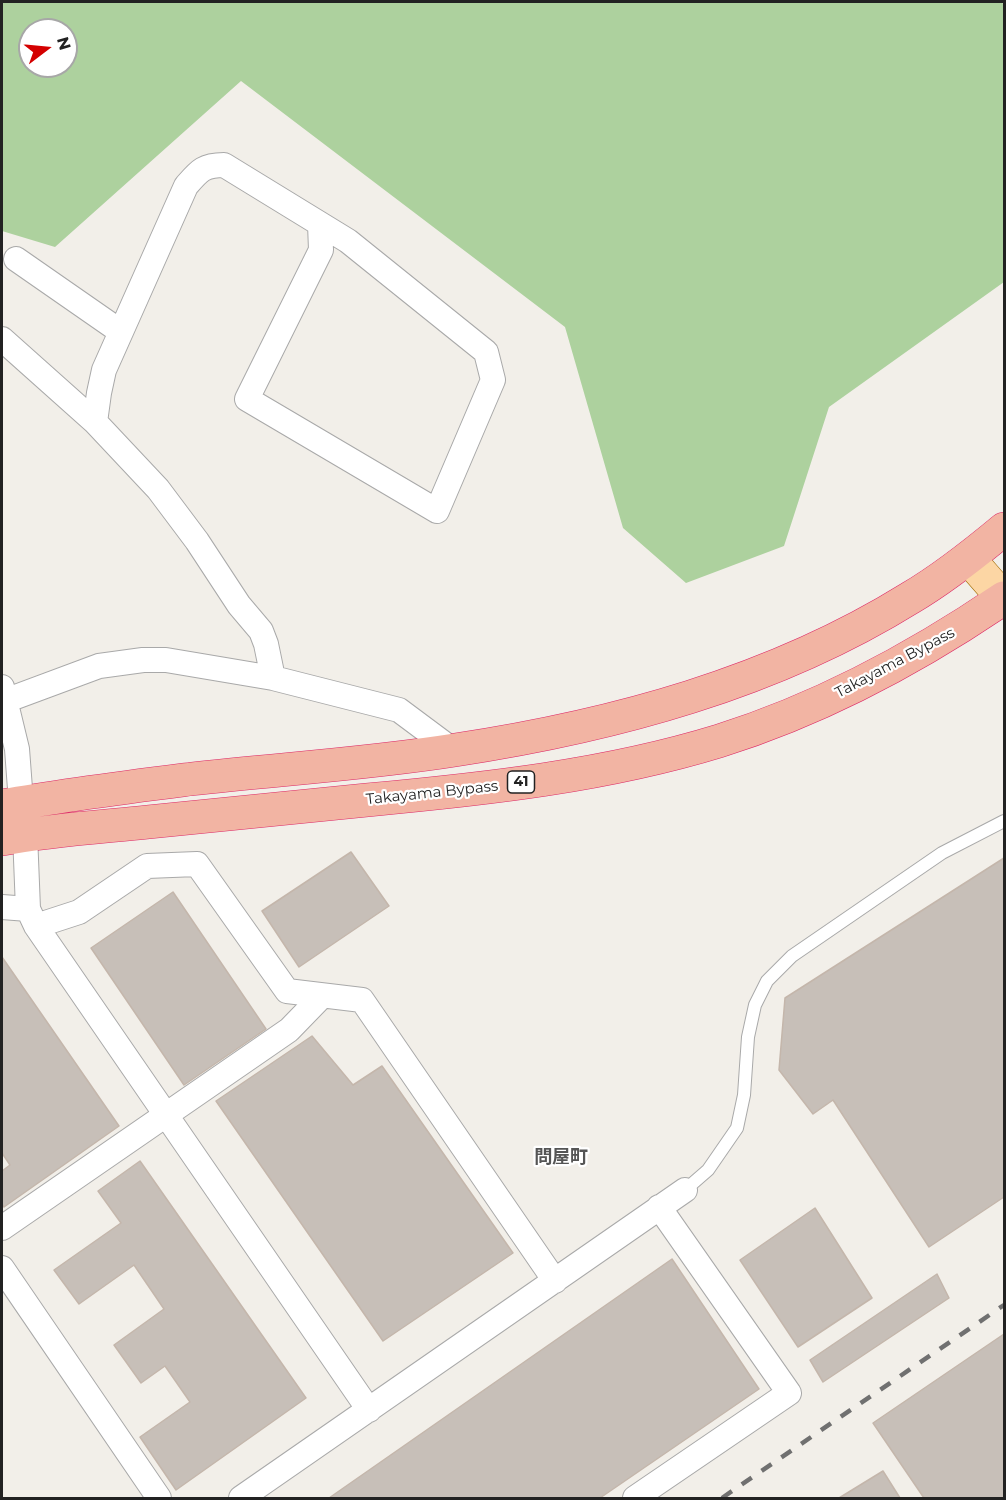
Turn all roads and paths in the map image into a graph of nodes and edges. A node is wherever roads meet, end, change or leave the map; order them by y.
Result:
1 (320, 224) junction
2 (16, 259) dead end
3 (121, 332) junction
4 (2, 339) edge
5 (95, 422) junction
6 (1005, 529) edge
7 (969, 558) junction
8 (1004, 598) edge
9 (273, 678) junction
10 (3, 696) edge
11 (454, 750) junction
12 (11, 804) edge
13 (1005, 821) edge
14 (13, 837) edge
15 (2, 908) edge
16 (32, 918) junction
17 (322, 996) junction
18 (165, 1114) junction
19 (685, 1190) joint
20 (659, 1207) junction
21 (2, 1228) edge
22 (2, 1268) edge
23 (555, 1281) junction
24 (369, 1410) junction
25 (159, 1498) edge
26 (241, 1498) edge
27 (635, 1498) edge

1 - 1 street
1 - 3 street
2 - 3 street
3 - 5 street
4 - 5 street
5 - 9 street
6 - 7 highway
7 - 8 main road
7 - 11 highway
8 - 14 highway, Takayama Bypass / 41
9 - 10 street
9 - 11 street
10 - 12 street
11 - 12 highway
12 - 14 street
13 - 19 lane
14 - 16 street
15 - 16 street
16 - 17 street
16 - 18 street
17 - 18 street
17 - 23 street
18 - 21 street
18 - 24 street
19 - 20 street
20 - 23 street
20 - 27 street
22 - 25 street
23 - 24 street
24 - 26 street

